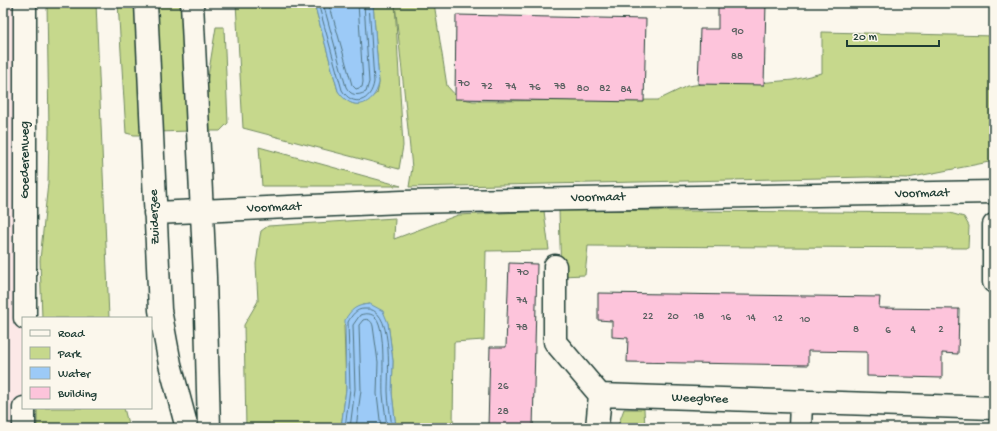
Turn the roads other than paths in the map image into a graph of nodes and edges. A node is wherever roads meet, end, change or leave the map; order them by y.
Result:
1 (26, 3) edge
2 (146, 3) edge
3 (192, 3) edge
4 (994, 192) edge
5 (202, 211) junction
6 (155, 213) junction
7 (994, 225) edge
8 (556, 266) dead end
9 (994, 282) edge
10 (25, 317) edge
11 (600, 395) junction
12 (801, 402) junction
13 (994, 408) edge
14 (24, 409) edge
15 (24, 428) edge
16 (187, 428) edge
17 (209, 428) edge
18 (597, 428) edge
19 (800, 428) edge

1 - 10 street, Goederenweg
2 - 6 street, Zuiderzee
3 - 5 street
4 - 5 street, Voormaat
5 - 6 street, Voormaat
5 - 17 street
6 - 16 street, Zuiderzee
7 - 9 street
8 - 11 street
11 - 12 street, Weegbree
11 - 18 street
12 - 13 street, Weegbree
12 - 19 street
14 - 15 street

